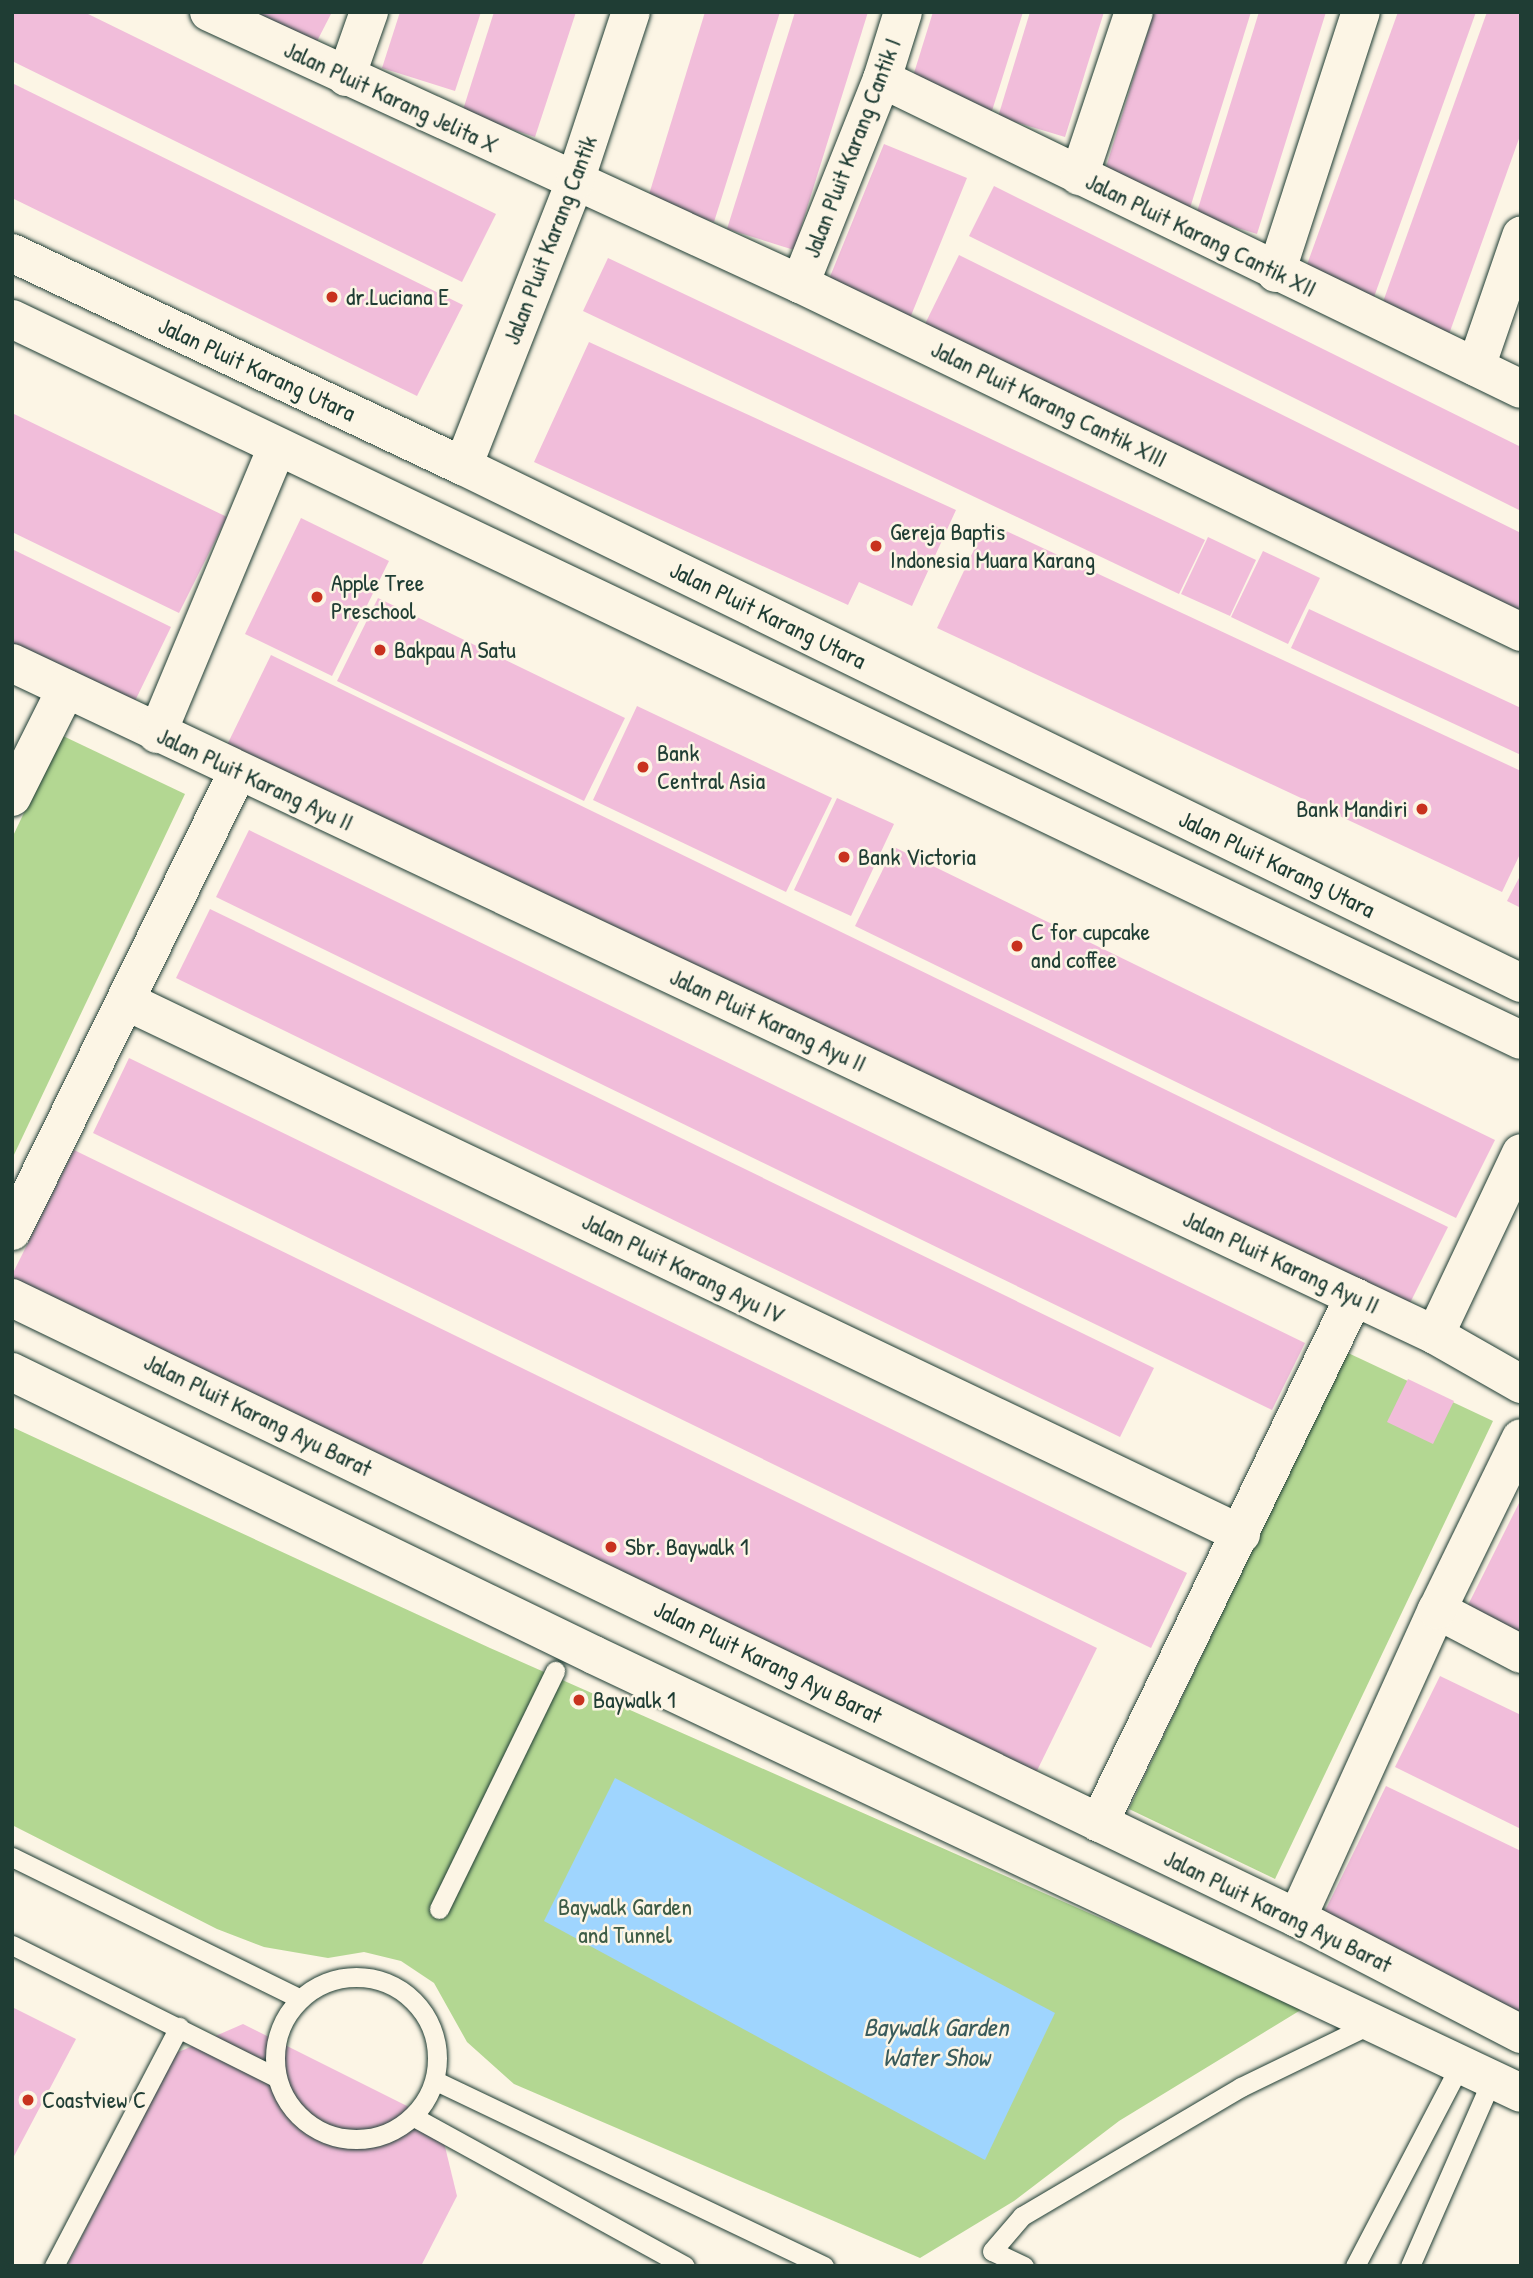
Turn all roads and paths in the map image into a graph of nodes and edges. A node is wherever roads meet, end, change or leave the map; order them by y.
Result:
1 (209, 12) edge
2 (369, 12) edge
3 (631, 12) edge
4 (903, 12) edge
5 (1134, 12) edge
6 (1361, 12) edge
7 (346, 77) junction
8 (882, 79) junction
9 (1079, 176) junction
10 (575, 181) junction
11 (1521, 236) edge
12 (12, 253) edge
13 (1276, 273) junction
14 (800, 284) junction
15 (12, 319) edge
16 (1476, 367) junction
17 (1521, 389) edge
18 (278, 447) junction
19 (463, 466) junction
20 (1521, 632) edge
21 (12, 663) edge
22 (66, 689) junction
23 (954, 706) junction
24 (157, 734) junction
25 (931, 756) junction
26 (238, 771) junction
27 (12, 797) edge
28 (1521, 984) edge
29 (126, 1001) junction
30 (1521, 1040) edge
31 (1521, 1153) edge
32 (12, 1231) edge
33 (12, 1297) edge
34 (1354, 1297) junction
35 (1435, 1335) junction
36 (12, 1372) edge
37 (1521, 1384) edge
38 (1521, 1438) edge
39 (1241, 1534) junction
40 (1437, 1610) junction
41 (1521, 1654) edge
42 (555, 1671) dead end
43 (1099, 1823) junction
44 (12, 1857) edge
45 (439, 1909) dead end
46 (1297, 1918) junction
47 (12, 1945) edge
48 (299, 1998) junction
49 (1479, 2013) junction
50 (1376, 2022) junction
51 (179, 2027) junction
52 (1521, 2034) edge
53 (276, 2077) junction
54 (1491, 2079) edge
55 (436, 2081) junction
56 (414, 2117) junction
57 (54, 2266) edge
58 (685, 2266) edge
59 (824, 2266) edge
60 (1024, 2266) edge
61 (1355, 2266) edge
62 (1410, 2266) edge

1 - 7 street, Jalan Pluit Karang Jelita X
2 - 7 street
3 - 10 street, Jalan Pluit Karang Cantik
4 - 8 street, Jalan Pluit Karang Cantik I
5 - 9 street
6 - 13 street
7 - 10 street, Jalan Pluit Karang Jelita X
8 - 9 street, Jalan Pluit Karang Cantik XII
8 - 14 street, Jalan Pluit Karang Cantik I
9 - 13 street, Jalan Pluit Karang Cantik XII
10 - 14 street, Jalan Pluit Karang Cantik XIII
10 - 19 street, Jalan Pluit Karang Cantik
11 - 16 street
12 - 19 street, Jalan Pluit Karang Utara
13 - 16 street, Jalan Pluit Karang Cantik XII
14 - 20 street, Jalan Pluit Karang Cantik XIII
15 - 18 street
16 - 17 street, Jalan Pluit Karang Cantik XII
18 - 24 street
18 - 25 street
19 - 23 street, Jalan Pluit Karang Utara
21 - 22 street, Jalan Pluit Karang Ayu II
22 - 24 street, Jalan Pluit Karang Ayu II
22 - 27 street
23 - 25 street
23 - 28 street, Jalan Pluit Karang Utara
24 - 26 street, Jalan Pluit Karang Ayu II
25 - 30 street
26 - 29 street
26 - 34 street, Jalan Pluit Karang Ayu II
29 - 32 street
29 - 39 street, Jalan Pluit Karang Ayu IV
31 - 35 street
33 - 43 street, Jalan Pluit Karang Ayu Barat
34 - 35 street, Jalan Pluit Karang Ayu II
34 - 39 street
35 - 37 street, Jalan Pluit Karang Ayu II
36 - 50 street
38 - 40 street
39 - 43 street
40 - 41 street
40 - 46 street
42 - 45 lane
43 - 46 street, Jalan Pluit Karang Ayu Barat
44 - 48 lane
46 - 49 street, Jalan Pluit Karang Ayu Barat
47 - 51 lane
48 - 53 lane
48 - 55 lane
49 - 52 street, Jalan Pluit Karang Ayu Barat
49 - 54 street
50 - 54 street
50 - 60 lane
51 - 53 lane
51 - 57 lane
52 - 54 street
53 - 56 lane
54 - 61 lane
54 - 62 lane
55 - 56 lane
55 - 59 lane
56 - 58 lane

